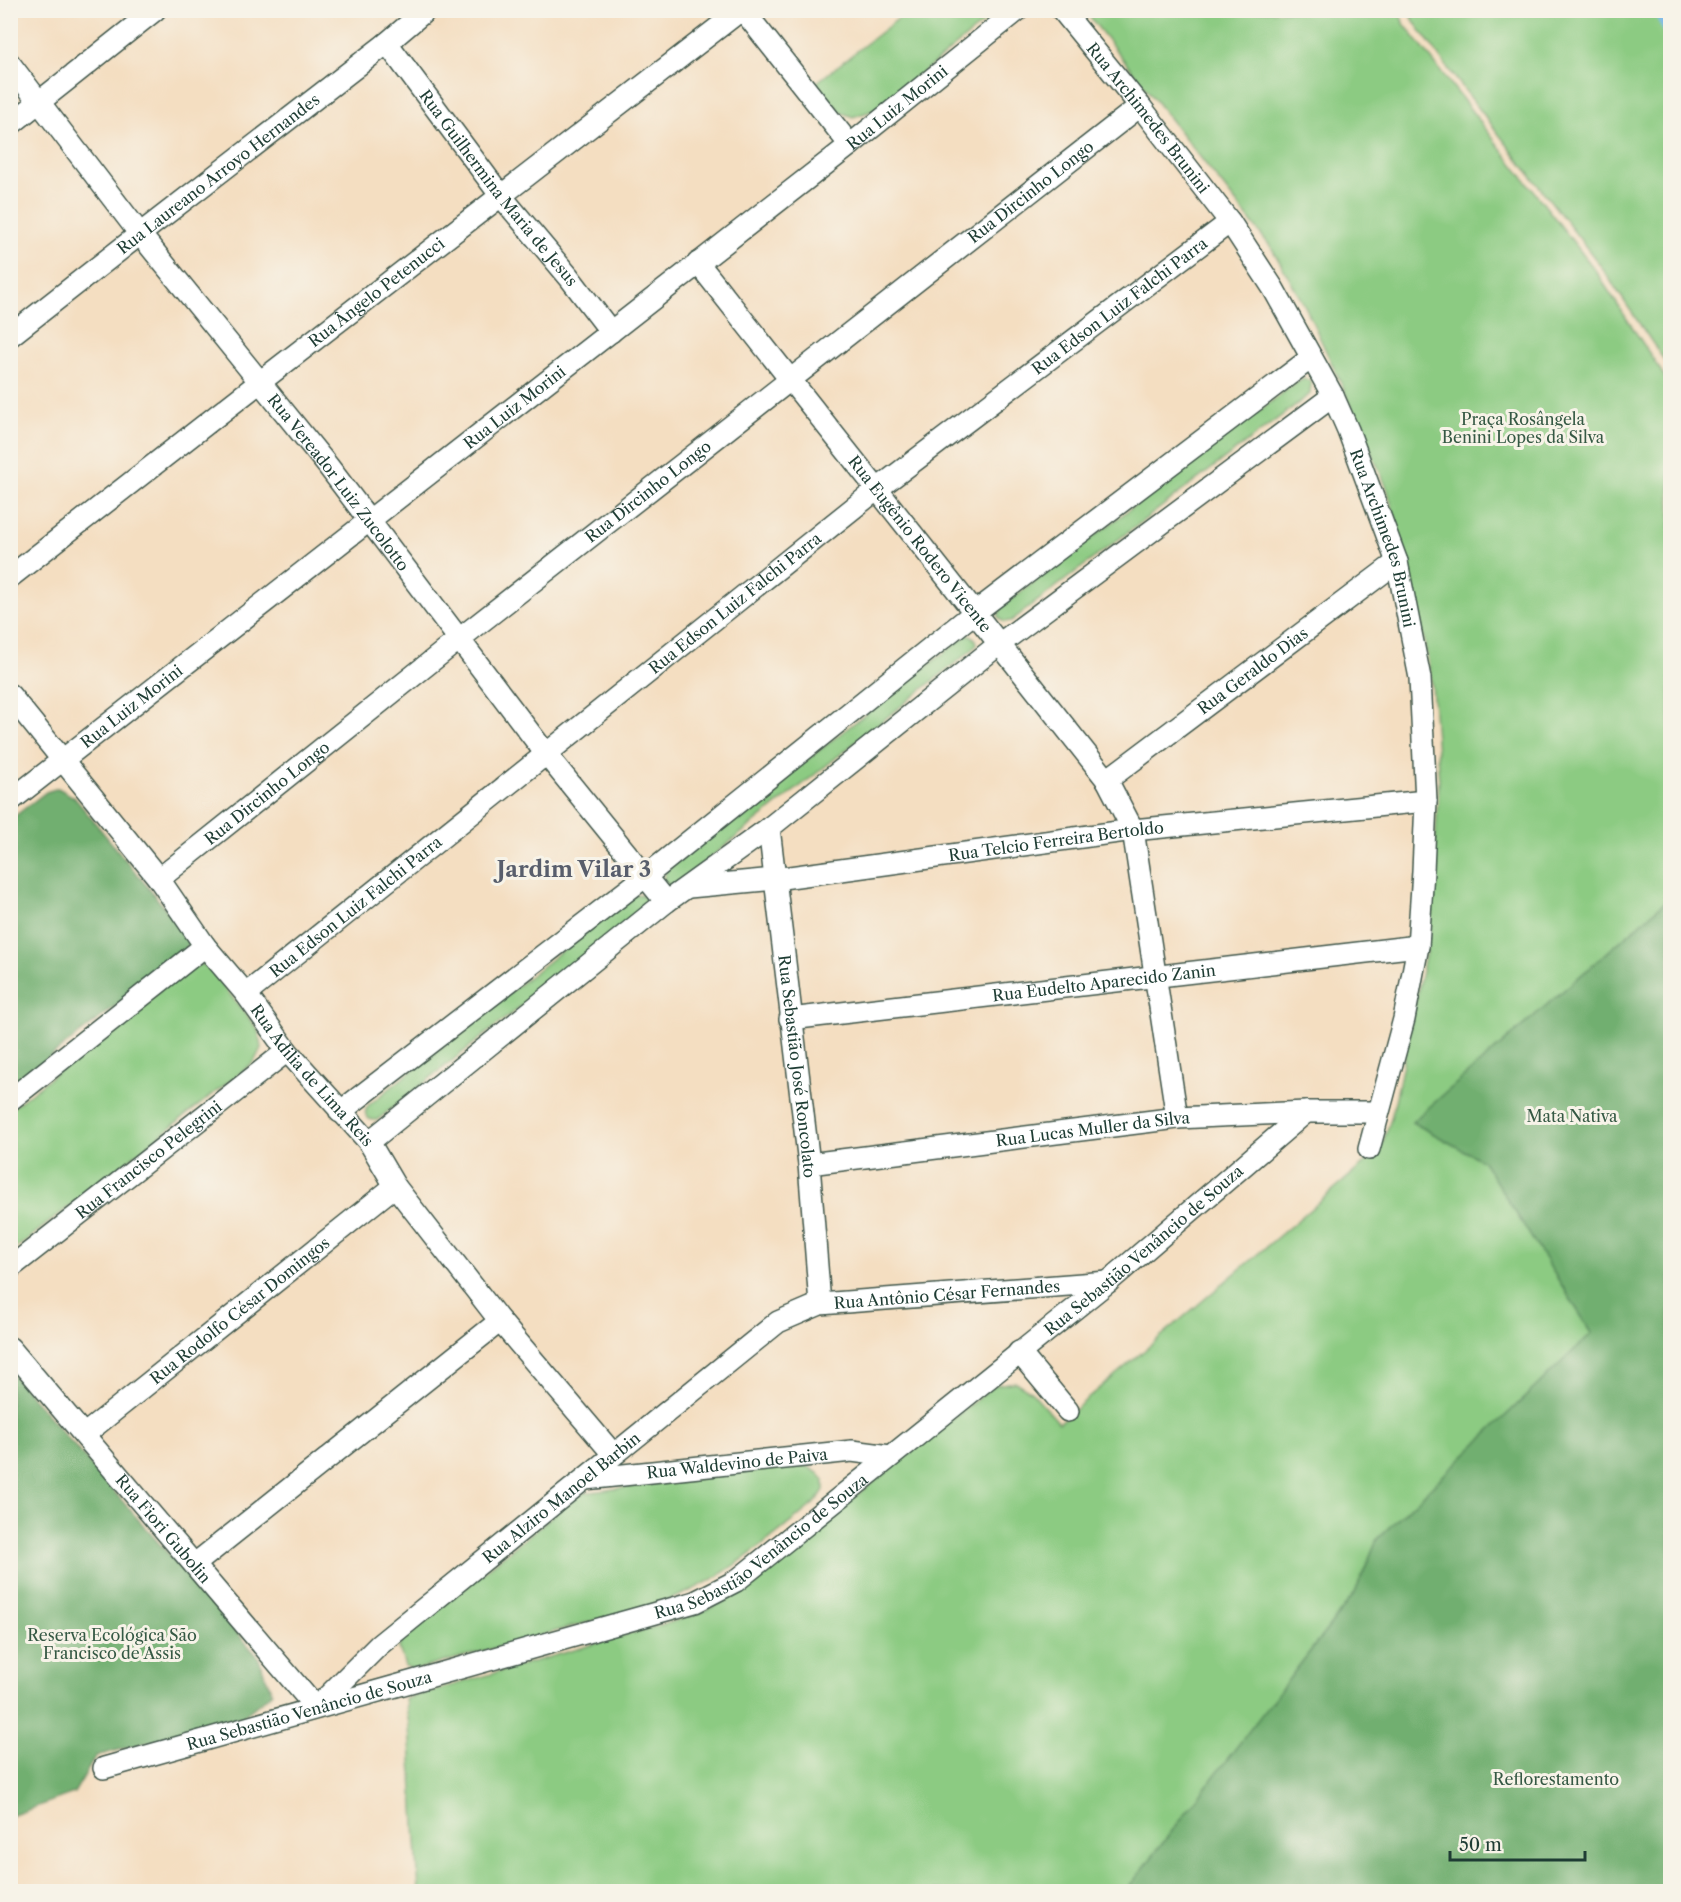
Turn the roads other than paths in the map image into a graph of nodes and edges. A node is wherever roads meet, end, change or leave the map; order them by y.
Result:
1 (155, 10) edge
2 (426, 10) edge
3 (742, 10) edge
4 (1018, 10) edge
5 (1062, 10) edge
6 (387, 43) junction
7 (10, 64) edge
8 (40, 102) junction
9 (1140, 106) junction
10 (10, 125) edge
11 (850, 145) junction
12 (501, 196) junction
13 (1230, 222) junction
14 (140, 234) junction
15 (698, 263) junction
16 (611, 332) junction
17 (10, 336) edge
18 (1311, 358) junction
19 (790, 380) junction
20 (260, 382) junction
21 (1333, 396) junction
22 (876, 490) junction
23 (369, 520) junction
24 (1397, 562) junction
25 (10, 576) edge
26 (974, 613) junction
27 (458, 640) junction
28 (998, 645) junction
29 (10, 695) edge
30 (546, 754) junction
31 (62, 760) junction
32 (1107, 780) junction
33 (10, 801) edge
34 (1426, 801) junction
35 (769, 828) junction
36 (1133, 830) junction
37 (646, 876) junction
38 (159, 879) junction
39 (774, 879) junction
40 (688, 887) junction
41 (666, 902) junction
42 (205, 946) junction
43 (1418, 946) junction
44 (1155, 976) junction
45 (246, 994) junction
46 (790, 1019) junction
47 (287, 1051) junction
48 (10, 1100) edge
49 (340, 1112) junction
50 (1306, 1112) junction
51 (1378, 1112) junction
52 (1177, 1118) junction
53 (369, 1142) junction
54 (1369, 1149) dead end
55 (808, 1164) junction
56 (395, 1186) junction
57 (10, 1269) edge
58 (1108, 1282) junction
59 (820, 1304) junction
60 (500, 1321) junction
61 (10, 1348) edge
62 (1019, 1352) junction
63 (1068, 1411) dead end
64 (85, 1434) junction
65 (614, 1454) junction
66 (890, 1456) junction
67 (585, 1479) junction
68 (195, 1564) junction
69 (316, 1708) junction
70 (105, 1768) dead end

1 - 8 street
2 - 6 street, Rua Laureano Arroyo Hernandes
3 - 11 street
3 - 12 street, Rua Ângelo Petenucci
4 - 11 street, Rua Luiz Morini
5 - 9 street, Rua Archimedes Brunini
6 - 12 street, Rua Guilhermina Maria de Jesus
6 - 14 street, Rua Laureano Arroyo Hernandes
7 - 8 street, Rua Vereador Luiz Zucolotto
8 - 10 street
8 - 14 street, Rua Vereador Luiz Zucolotto
9 - 13 street, Rua Archimedes Brunini
9 - 19 street, Rua Dircinho Longo
11 - 15 street, Rua Luiz Morini
12 - 16 street, Rua Guilhermina Maria de Jesus
12 - 20 street, Rua Ângelo Petenucci
13 - 18 street, Rua Archimedes Brunini
13 - 22 street, Rua Edson Luiz Falchi Parra
14 - 17 street, Rua Laureano Arroyo Hernandes
14 - 20 street, Rua Vereador Luiz Zucolotto
15 - 16 street, Rua Luiz Morini
15 - 19 street, Rua Eugênio Rodero Vicente
16 - 23 street, Rua Luiz Morini
18 - 21 street, Rua Archimedes Brunini
18 - 26 street
19 - 22 street, Rua Eugênio Rodero Vicente
19 - 27 street, Rua Dircinho Longo
20 - 23 street, Rua Vereador Luiz Zucolotto
20 - 25 street, Rua Ângelo Petenucci
21 - 24 street, Rua Archimedes Brunini
21 - 28 street
22 - 26 street, Rua Eugênio Rodero Vicente
22 - 30 street, Rua Edson Luiz Falchi Parra
23 - 27 street, Rua Vereador Luiz Zucolotto
23 - 31 street, Rua Luiz Morini
24 - 32 street, Rua Geraldo Dias
24 - 34 street, Rua Archimedes Brunini
26 - 28 street, Rua Eugênio Rodero Vicente
26 - 37 street
27 - 30 street, Rua Vereador Luiz Zucolotto
27 - 38 street, Rua Dircinho Longo
28 - 32 street, Rua Eugênio Rodero Vicente
28 - 35 street
29 - 31 street, Rua Adilia de Lima Reis
30 - 37 street, Rua Vereador Luiz Zucolotto
30 - 45 street, Rua Edson Luiz Falchi Parra
31 - 33 street, Rua Luiz Morini
31 - 38 street, Rua Adilia de Lima Reis
32 - 36 street, Rua Eugênio Rodero Vicente
34 - 36 street, Rua Telcio Ferreira Bertoldo
34 - 43 street, Rua Archimedes Brunini
35 - 39 street, Rua Sebastião José Roncolato
35 - 40 street
36 - 39 street, Rua Telcio Ferreira Bertoldo
36 - 44 street, Rua Eugênio Rodero Vicente
37 - 41 street, Rua Vereador Luiz Zucolotto
37 - 49 street
38 - 42 street, Rua Adilia de Lima Reis
39 - 40 street, Rua Telcio Ferreira Bertoldo
39 - 46 street, Rua Sebastião José Roncolato
40 - 41 street
41 - 53 street
42 - 45 street, Rua Adilia de Lima Reis
42 - 48 street
43 - 44 street, Rua Eudelto Aparecido Zanin
43 - 51 street, Rua Archimedes Brunini
44 - 46 street, Rua Eudelto Aparecido Zanin
44 - 52 street, Rua Eugênio Rodero Vicente
45 - 47 street, Rua Adilia de Lima Reis
46 - 55 street, Rua Sebastião José Roncolato
47 - 49 street, Rua Adilia de Lima Reis
47 - 57 street, Rua Francisco Pelegrini
49 - 53 street, Rua Adilia de Lima Reis
50 - 51 street, Rua Lucas Muller da Silva
50 - 52 street, Rua Lucas Muller da Silva
50 - 58 street, Rua Sebastião Venâncio de Souza
51 - 54 street, Rua Archimedes Brunini
52 - 55 street, Rua Lucas Muller da Silva
53 - 56 street, Rua Adilia de Lima Reis
55 - 59 street, Rua Sebastião José Roncolato
56 - 60 street, Rua Adilia de Lima Reis
56 - 64 street, Rua Rodolfo César Domingos
58 - 59 street, Rua Antônio César Fernandes
58 - 62 street, Rua Sebastião Venâncio de Souza
59 - 65 street, Rua Alziro Manoel Barbin
60 - 65 street, Rua Adilia de Lima Reis
60 - 68 street
61 - 64 street, Rua Fiori Gubolin
62 - 63 street
62 - 66 street, Rua Sebastião Venâncio de Souza
64 - 68 street, Rua Fiori Gubolin
65 - 67 street, Rua Alziro Manoel Barbin
66 - 67 street, Rua Waldevino de Paiva
66 - 69 street, Rua Sebastião Venâncio de Souza
67 - 69 street, Rua Alziro Manoel Barbin
68 - 69 street, Rua Fiori Gubolin
69 - 70 street, Rua Sebastião Venâncio de Souza

